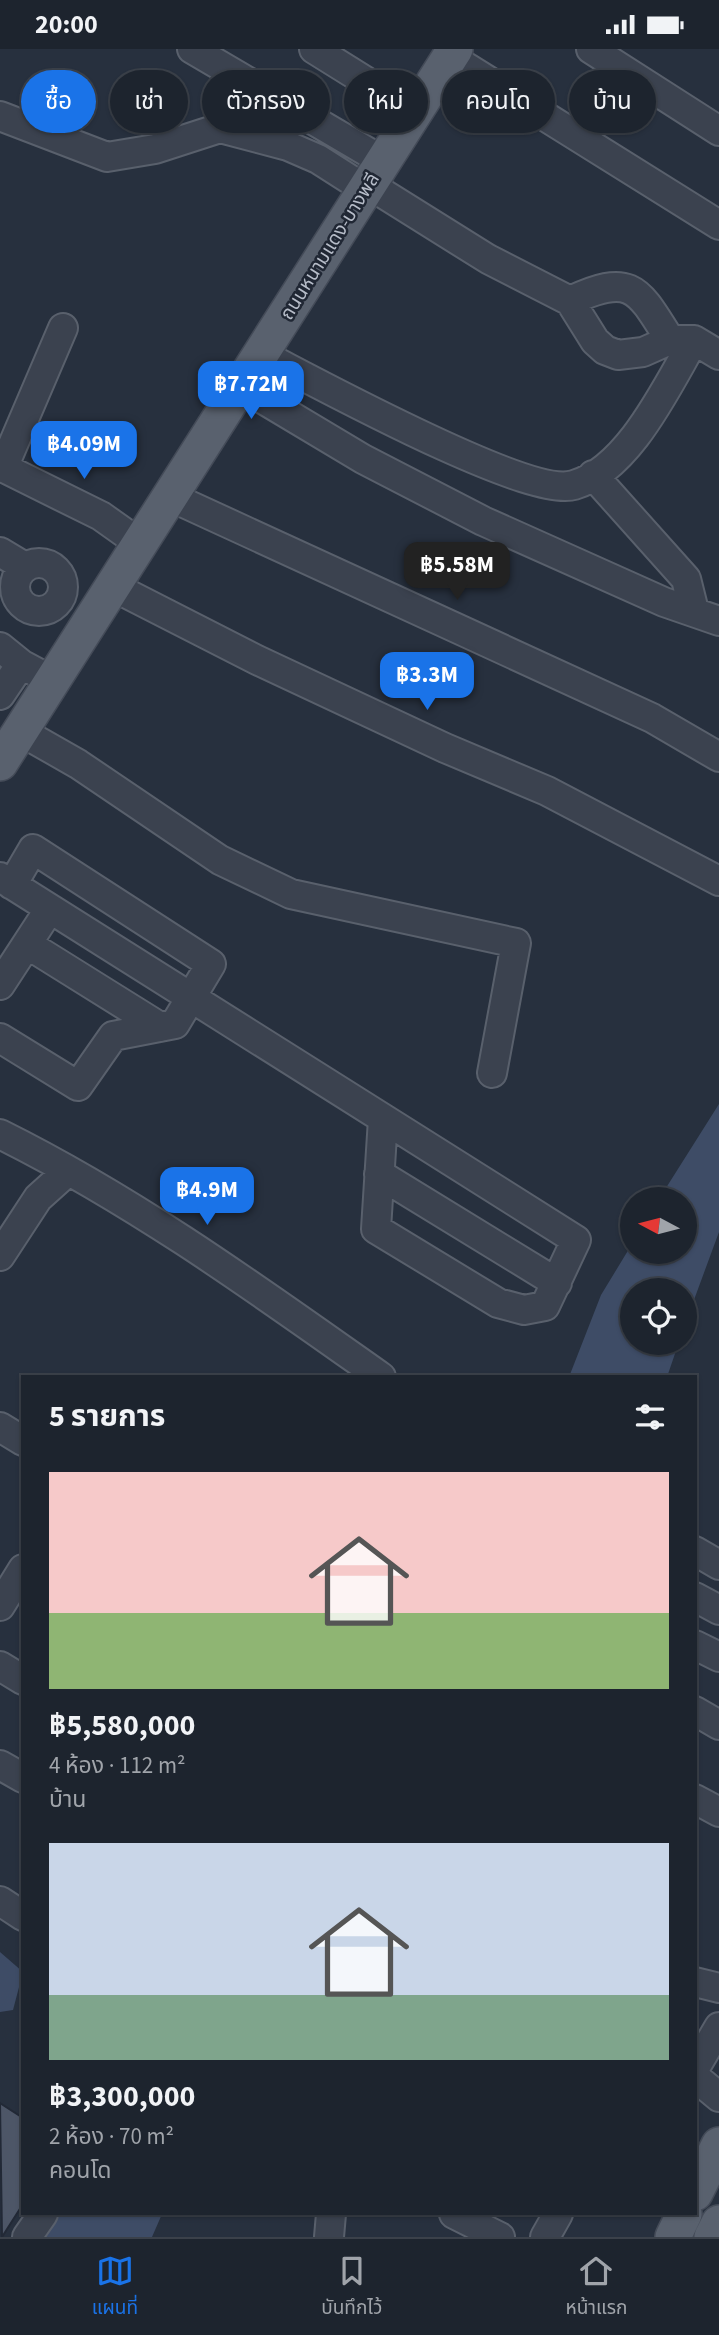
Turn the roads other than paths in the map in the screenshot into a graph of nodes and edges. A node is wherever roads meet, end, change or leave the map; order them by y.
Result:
1 (192, 49) edge
2 (314, 49) edge
3 (591, 49) edge
4 (452, 53) edge
5 (348, 70) edge
6 (428, 91) edge
7 (0, 116) edge
8 (719, 131) edge
9 (401, 133) edge
10 (372, 178) junction
11 (719, 225) edge
12 (570, 301) junction
13 (63, 328) dead end
14 (682, 340) junction
15 (261, 354) junction
16 (719, 355) edge
17 (241, 386) junction
18 (1, 467) edge
19 (593, 475) junction
20 (169, 496) junction
21 (139, 543) junction
22 (0, 552) edge
23 (25, 567) junction
24 (63, 584) junction
25 (8, 590) edge
26 (98, 606) junction
27 (49, 610) junction
28 (706, 616) edge
29 (24, 664) edge
30 (0, 695) edge
31 (20, 731) junction
32 (719, 757) edge
33 (0, 763) edge
34 (719, 881) edge
35 (5, 884) edge
36 (50, 909) junction
37 (27, 944) junction
38 (0, 985) edge
39 (192, 999) junction
40 (160, 1027) junction
41 (0, 1038) edge
42 (492, 1073) dead end
43 (383, 1119) junction
44 (0, 1134) edge
45 (32, 1150) junction
46 (68, 1171) junction
47 (379, 1174) junction
48 (38, 1198) junction
49 (0, 1256) edge
50 (557, 1283) junction
51 (377, 1375) edge
52 (0, 1427) edge
53 (21, 1440) edge
54 (697, 1552) edge
55 (719, 1566) edge
56 (697, 1598) edge
57 (719, 1611) edge
58 (697, 1646) edge
59 (719, 1657) edge
60 (0, 1665) edge
61 (21, 1679) edge
62 (697, 1712) edge
63 (719, 1725) edge
64 (0, 1765) edge
65 (21, 1777) edge
66 (697, 1800) edge
67 (719, 1812) edge
68 (0, 1901) edge
69 (21, 1915) edge
70 (697, 1982) edge
71 (719, 1988) edge
72 (719, 2027) edge
73 (697, 2065) edge
74 (697, 2079) edge
75 (719, 2097) edge
76 (719, 2145) edge
77 (697, 2189) edge
78 (42, 2215) edge
79 (331, 2215) edge
80 (456, 2215) edge
81 (557, 2215) edge
82 (684, 2215) edge
83 (27, 2237) edge
84 (329, 2237) edge
85 (500, 2237) edge
86 (545, 2237) edge
87 (673, 2237) edge

1 - 10 street
2 - 5 street
3 - 8 street
4 - 6 main road, ถนนหนามแดง-บางพลี
4 - 11 street
7 - 10 street
9 - 10 main road, ถนนหนามแดง-บางพลี
10 - 12 street
10 - 15 main road, ถนนหนามแดง-บางพลี
12 - 14 street
12 - 14 street
13 - 18 street
14 - 16 street
14 - 19 street
15 - 17 main road, ถนนหนามแดง-บางพลี
15 - 19 street
17 - 20 main road, ถนนหนามแดง-บางพลี
17 - 28 street
18 - 21 street
19 - 28 street
20 - 21 main road, ถนนหนามแดง-บางพลี
20 - 32 street
21 - 26 main road, ถนนหนามแดง-บางพลี
22 - 23 street
23 - 24 street
23 - 25 street
24 - 26 street
24 - 27 street
25 - 27 street
26 - 27 street
26 - 29 main road, ถนนหนามแดง-บางพลี
26 - 34 street
29 - 30 street
29 - 31 main road, ถนนหนามแดง-บางพลี
31 - 33 main road, ถนนหนามแดง-บางพลี
31 - 42 street
35 - 36 street
35 - 39 street
36 - 37 street
36 - 39 street
37 - 38 street
37 - 40 street
39 - 40 street
39 - 43 street
40 - 41 street
43 - 47 street
43 - 50 street
44 - 45 street
45 - 46 street
45 - 48 street
46 - 48 street
46 - 51 street
47 - 50 street
47 - 50 street
48 - 49 street
52 - 53 street
54 - 55 street
56 - 57 street
58 - 59 street
60 - 61 street
62 - 63 street
64 - 65 street
66 - 67 street
68 - 69 street
70 - 71 street
72 - 73 street
74 - 75 street
76 - 77 main road
78 - 83 street
79 - 84 street
80 - 85 street
81 - 86 street
82 - 87 main road

